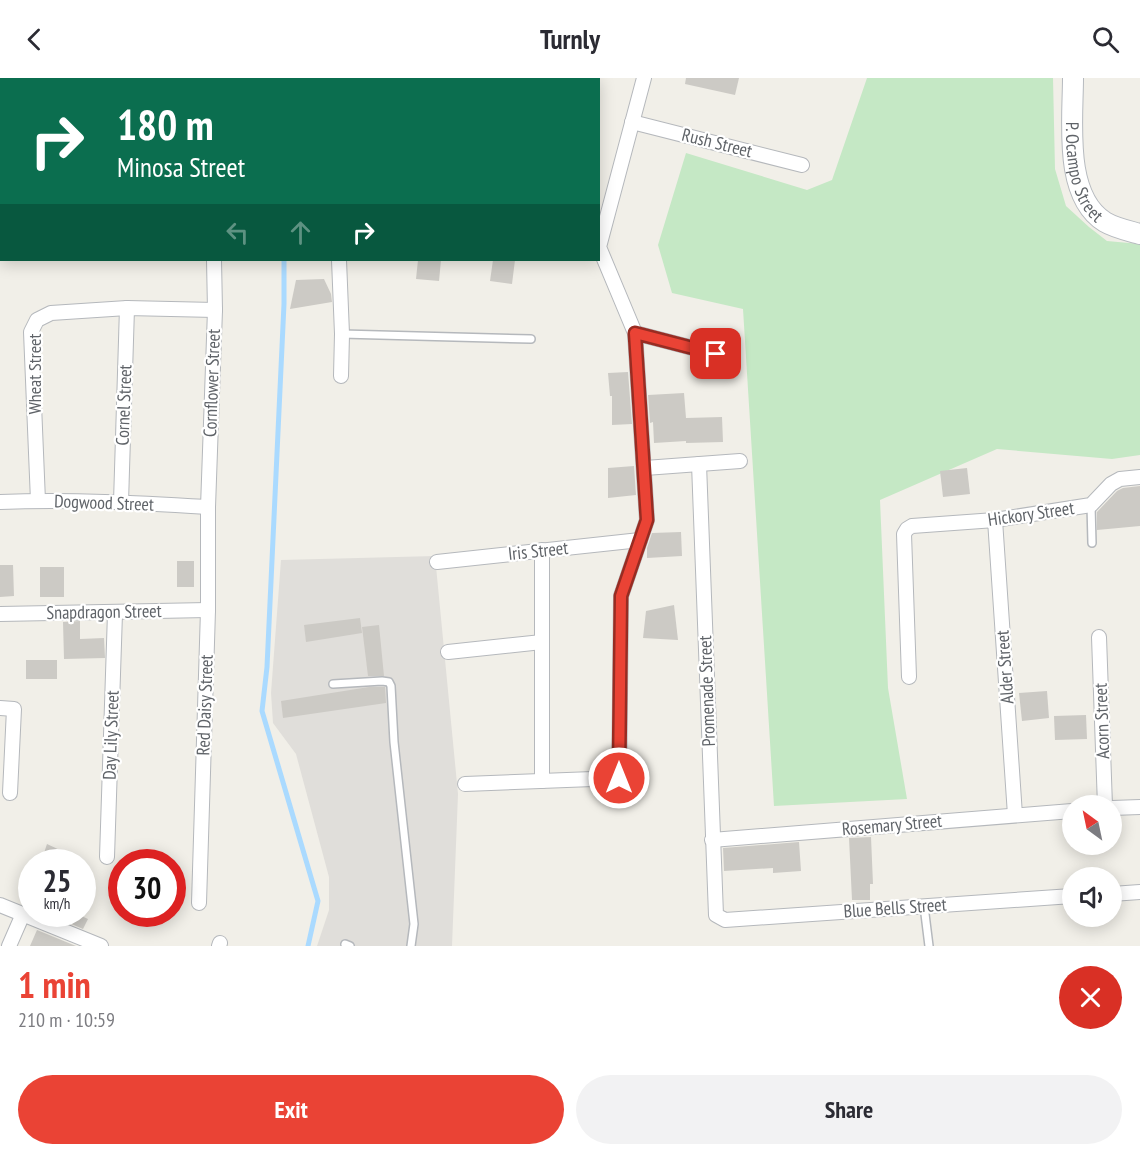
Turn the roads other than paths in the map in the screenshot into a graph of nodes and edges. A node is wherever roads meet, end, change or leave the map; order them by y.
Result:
1 (644, 78) edge
2 (1072, 78) edge
3 (632, 122) junction
4 (802, 165) dead end
5 (1140, 234) edge
6 (600, 243) edge
7 (600, 249) edge
8 (214, 261) edge
9 (339, 261) edge
10 (128, 308) junction
11 (215, 310) junction
12 (635, 333) junction
13 (342, 334) junction
14 (531, 339) dead end
15 (716, 354) dead end
16 (341, 376) dead end
17 (740, 461) dead end
18 (699, 464) junction
19 (645, 468) junction
20 (1140, 477) edge
21 (38, 501) junction
22 (0, 502) edge
23 (121, 502) junction
24 (1091, 505) junction
25 (208, 507) junction
26 (995, 520) junction
27 (640, 540) junction
28 (1092, 543) dead end
29 (542, 550) junction
30 (437, 562) dead end
31 (208, 610) junction
32 (115, 613) junction
33 (0, 614) edge
34 (1099, 637) dead end
35 (542, 642) junction
36 (448, 652) dead end
37 (909, 677) dead end
38 (333, 684) dead end
39 (0, 708) edge
40 (619, 778) junction
41 (542, 781) junction
42 (465, 784) dead end
43 (10, 793) dead end
44 (619, 793) dead end
45 (1105, 795) edge
46 (1140, 807) edge
47 (1122, 808) edge
48 (1062, 812) edge
49 (1015, 815) junction
50 (712, 840) junction
51 (107, 857) dead end
52 (1140, 892) edge
53 (1122, 893) edge
54 (1062, 897) edge
55 (199, 903) dead end
56 (0, 905) edge
57 (924, 906) junction
58 (18, 912) edge
59 (718, 918) joint
60 (18, 925) edge
61 (50, 927) edge
62 (83, 943) edge
63 (9, 946) edge
64 (101, 946) edge
65 (411, 946) edge
66 (929, 946) edge

1 - 3 street
2 - 5 street, P. Ocampo Street
3 - 4 street, Rush Street
3 - 6 street
7 - 12 street
8 - 11 street, Cornflower Street
9 - 13 street
10 - 11 street, Wheat Street
10 - 21 street, Wheat Street
10 - 23 street, Cornel Street
11 - 25 street, Cornflower Street
12 - 15 street
12 - 19 street
13 - 14 lane
13 - 16 street
17 - 18 street
18 - 19 street
18 - 50 street, Promenade Street
19 - 27 street
20 - 24 street, Hickory Street
21 - 22 street, Dogwood Street
21 - 23 street, Dogwood Street
23 - 25 street, Dogwood Street
24 - 26 street, Hickory Street
24 - 28 lane
25 - 31 street, Red Daisy Street
26 - 37 street, Hickory Street
26 - 49 street, Alder Street
27 - 29 street, Iris Street
27 - 40 street
29 - 30 street, Iris Street
29 - 35 street
31 - 32 street, Snapdragon Street
31 - 55 street, Red Daisy Street
32 - 33 street, Snapdragon Street
32 - 51 street, Day Lily Street
34 - 45 street, Acorn Street
35 - 36 street
35 - 41 street
38 - 65 lane
39 - 43 street
40 - 41 street
40 - 44 street
41 - 42 street
46 - 47 street
48 - 49 street, Rosemary Street
49 - 50 street, Rosemary Street
50 - 59 street, Promenade Street
52 - 53 street
54 - 57 street, Blue Bells Street
56 - 58 street
57 - 59 street, Blue Bells Street
57 - 66 lane
60 - 63 street
61 - 62 street
62 - 64 street

